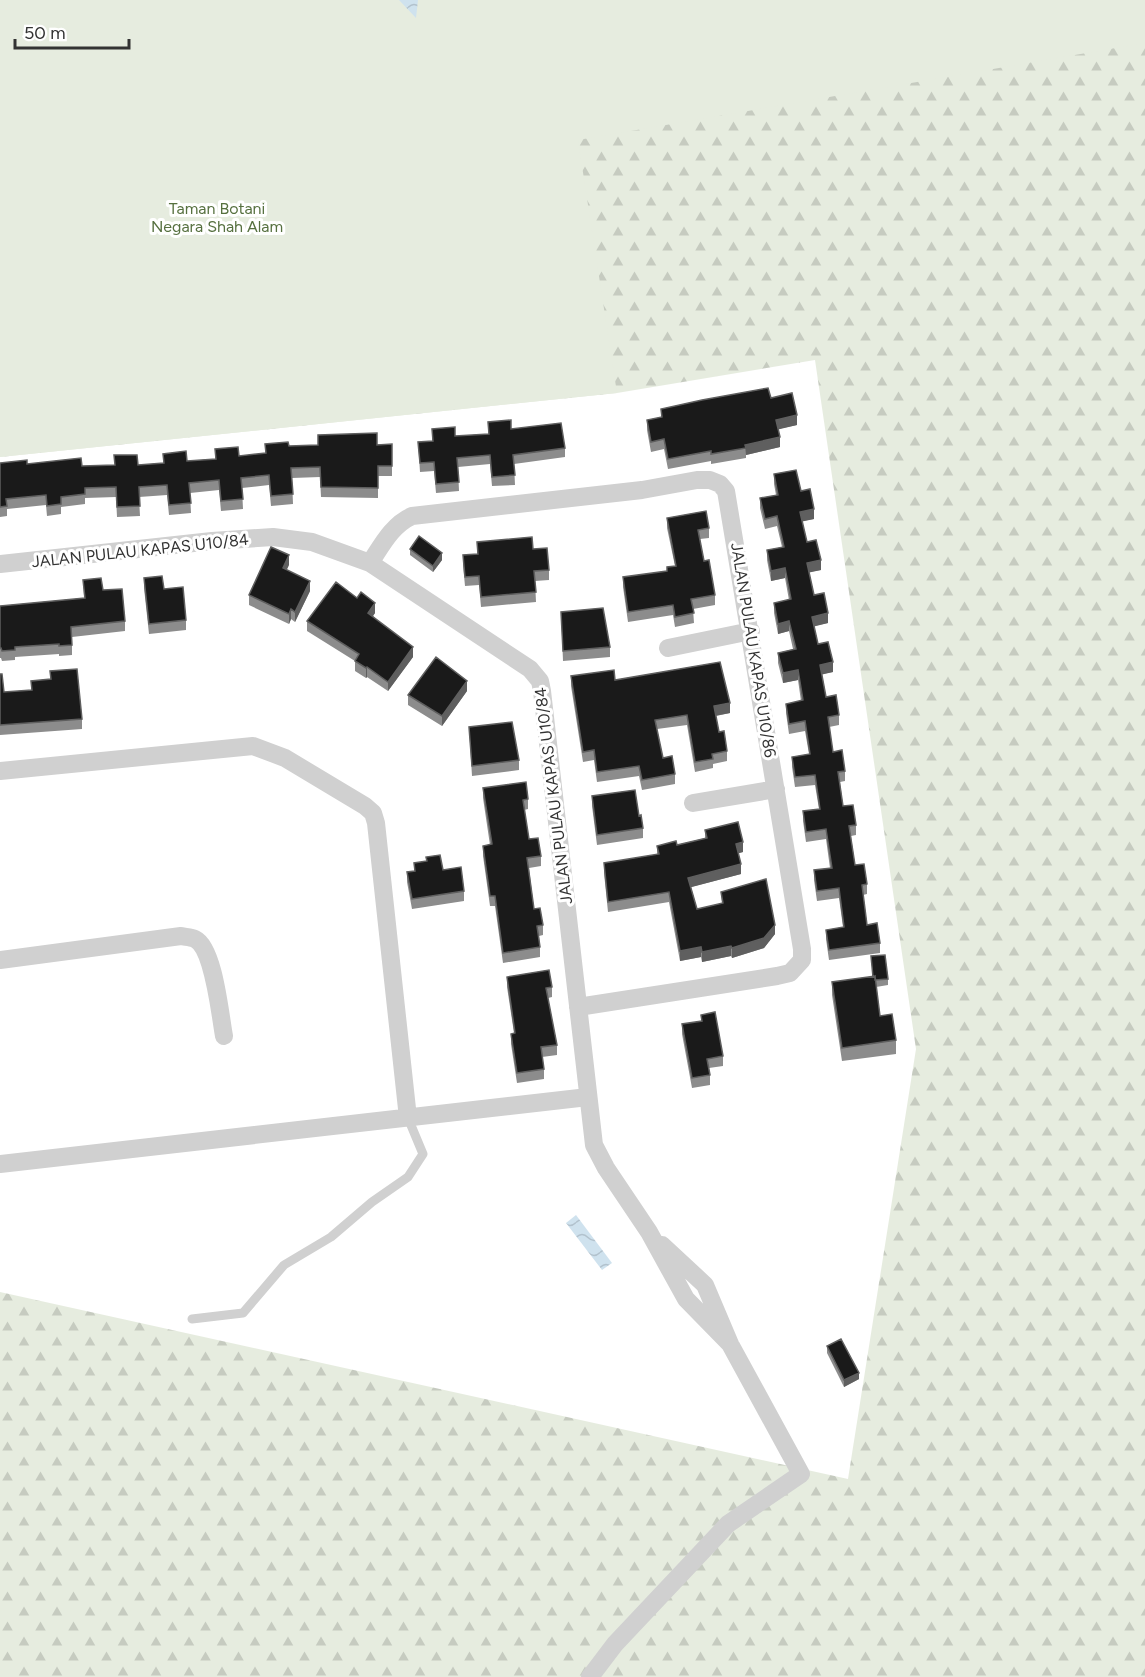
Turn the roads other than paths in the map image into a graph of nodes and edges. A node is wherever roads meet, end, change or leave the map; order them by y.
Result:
1 (370, 563) junction
2 (0, 564) edge
3 (751, 631) junction
4 (668, 648) dead end
5 (0, 771) edge
6 (776, 789) junction
7 (693, 803) dead end
8 (0, 960) edge
9 (578, 1007) junction
10 (224, 1036) dead end
11 (588, 1097) junction
12 (408, 1118) junction
13 (0, 1164) edge
14 (192, 1319) dead end
15 (590, 1677) edge

1 - 2 street, JALAN PULAU KAPAS U10/84
1 - 3 street, JALAN PULAU KAPAS U10/86
1 - 9 street, JALAN PULAU KAPAS U10/84
3 - 4 street
3 - 6 street, JALAN PULAU KAPAS U10/86
5 - 12 street
6 - 7 street
6 - 9 street, JALAN PULAU KAPAS U10/86
8 - 10 street
9 - 11 street, JALAN PULAU KAPAS U10/84
11 - 12 street
11 - 15 street, JALAN PULAU KAPAS U10/84
12 - 13 street
12 - 14 lane

